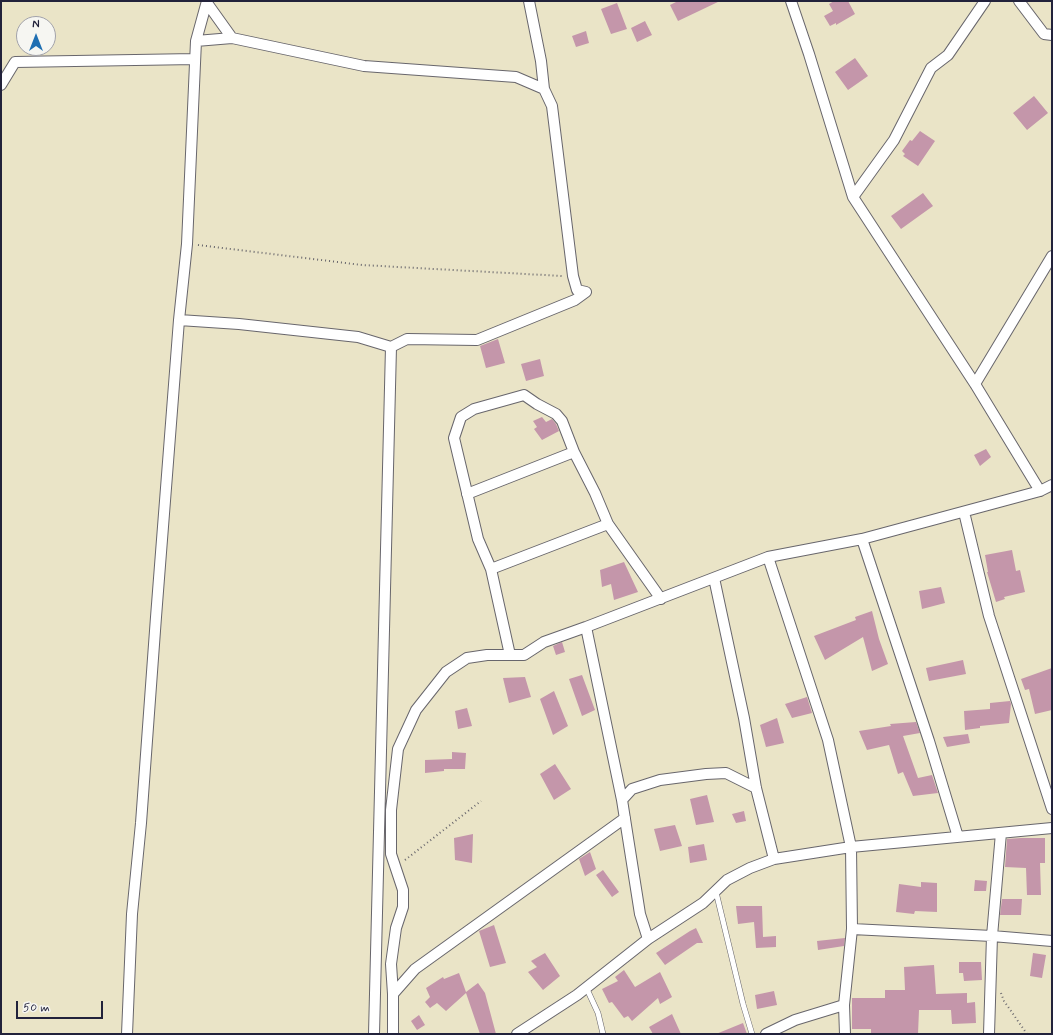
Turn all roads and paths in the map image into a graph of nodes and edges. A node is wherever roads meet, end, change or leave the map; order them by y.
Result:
1 (529, 1) edge
2 (791, 1) edge
3 (985, 1) edge
4 (1019, 1) edge
5 (207, 2) edge
6 (1052, 34) edge
7 (232, 38) junction
8 (196, 41) junction
9 (195, 59) junction
10 (1, 85) edge
11 (544, 89) junction
12 (853, 197) junction
13 (187, 244) junction
14 (1052, 256) edge
15 (573, 276) junction
16 (179, 320) junction
17 (391, 347) junction
18 (975, 384) junction
19 (574, 452) junction
20 (1051, 488) edge
21 (1040, 491) junction
22 (467, 494) junction
23 (964, 512) junction
24 (608, 524) junction
25 (862, 539) junction
26 (768, 557) junction
27 (491, 568) junction
28 (714, 578) junction
29 (661, 599) junction
30 (586, 627) junction
31 (510, 655) junction
32 (756, 788) junction
33 (622, 800) junction
34 (481, 801) dead end
35 (1052, 809) edge
36 (625, 818) junction
37 (1052, 828) edge
38 (1001, 834) junction
39 (958, 837) junction
40 (851, 847) junction
41 (774, 859) junction
42 (395, 869) junction
43 (716, 891) junction
44 (852, 929) junction
45 (992, 936) junction
46 (648, 939) junction
47 (1052, 941) edge
48 (586, 987) junction
49 (999, 987) dead end
50 (393, 994) junction
51 (844, 1005) junction
52 (127, 1034) edge
53 (374, 1034) edge
54 (393, 1034) edge
55 (517, 1034) edge
56 (603, 1034) edge
57 (752, 1034) edge
58 (766, 1034) edge
59 (845, 1034) edge
60 (989, 1034) edge
61 (1027, 1034) edge

1 - 11 street
2 - 12 street
3 - 12 street
4 - 6 street
5 - 7 street
5 - 8 street
7 - 8 street
7 - 11 street
8 - 9 street
9 - 10 street
9 - 13 street
11 - 15 street
12 - 18 street
13 - 15 path
13 - 16 street
14 - 18 street
15 - 17 street
16 - 17 street
16 - 52 street
17 - 53 street
18 - 21 street
19 - 22 street
19 - 22 street
19 - 24 street
20 - 21 street
21 - 23 street
22 - 27 street
23 - 25 street
23 - 35 street
24 - 27 street
24 - 29 street
25 - 26 street
25 - 39 street
26 - 28 street
26 - 40 street
27 - 31 street
28 - 29 street
28 - 32 street
29 - 30 street
30 - 31 street
30 - 33 street
31 - 42 street
32 - 33 street
32 - 41 street
33 - 36 street
34 - 42 path
36 - 46 street
36 - 50 street
37 - 38 street
38 - 39 street
38 - 45 street
39 - 40 street
40 - 41 street
40 - 44 street
41 - 43 street
42 - 50 street
43 - 46 street
43 - 57 lane
44 - 45 street
44 - 51 street
45 - 47 street
45 - 60 street
46 - 48 street
48 - 55 street
48 - 56 lane
49 - 61 path
50 - 54 street
51 - 58 street
51 - 59 street

